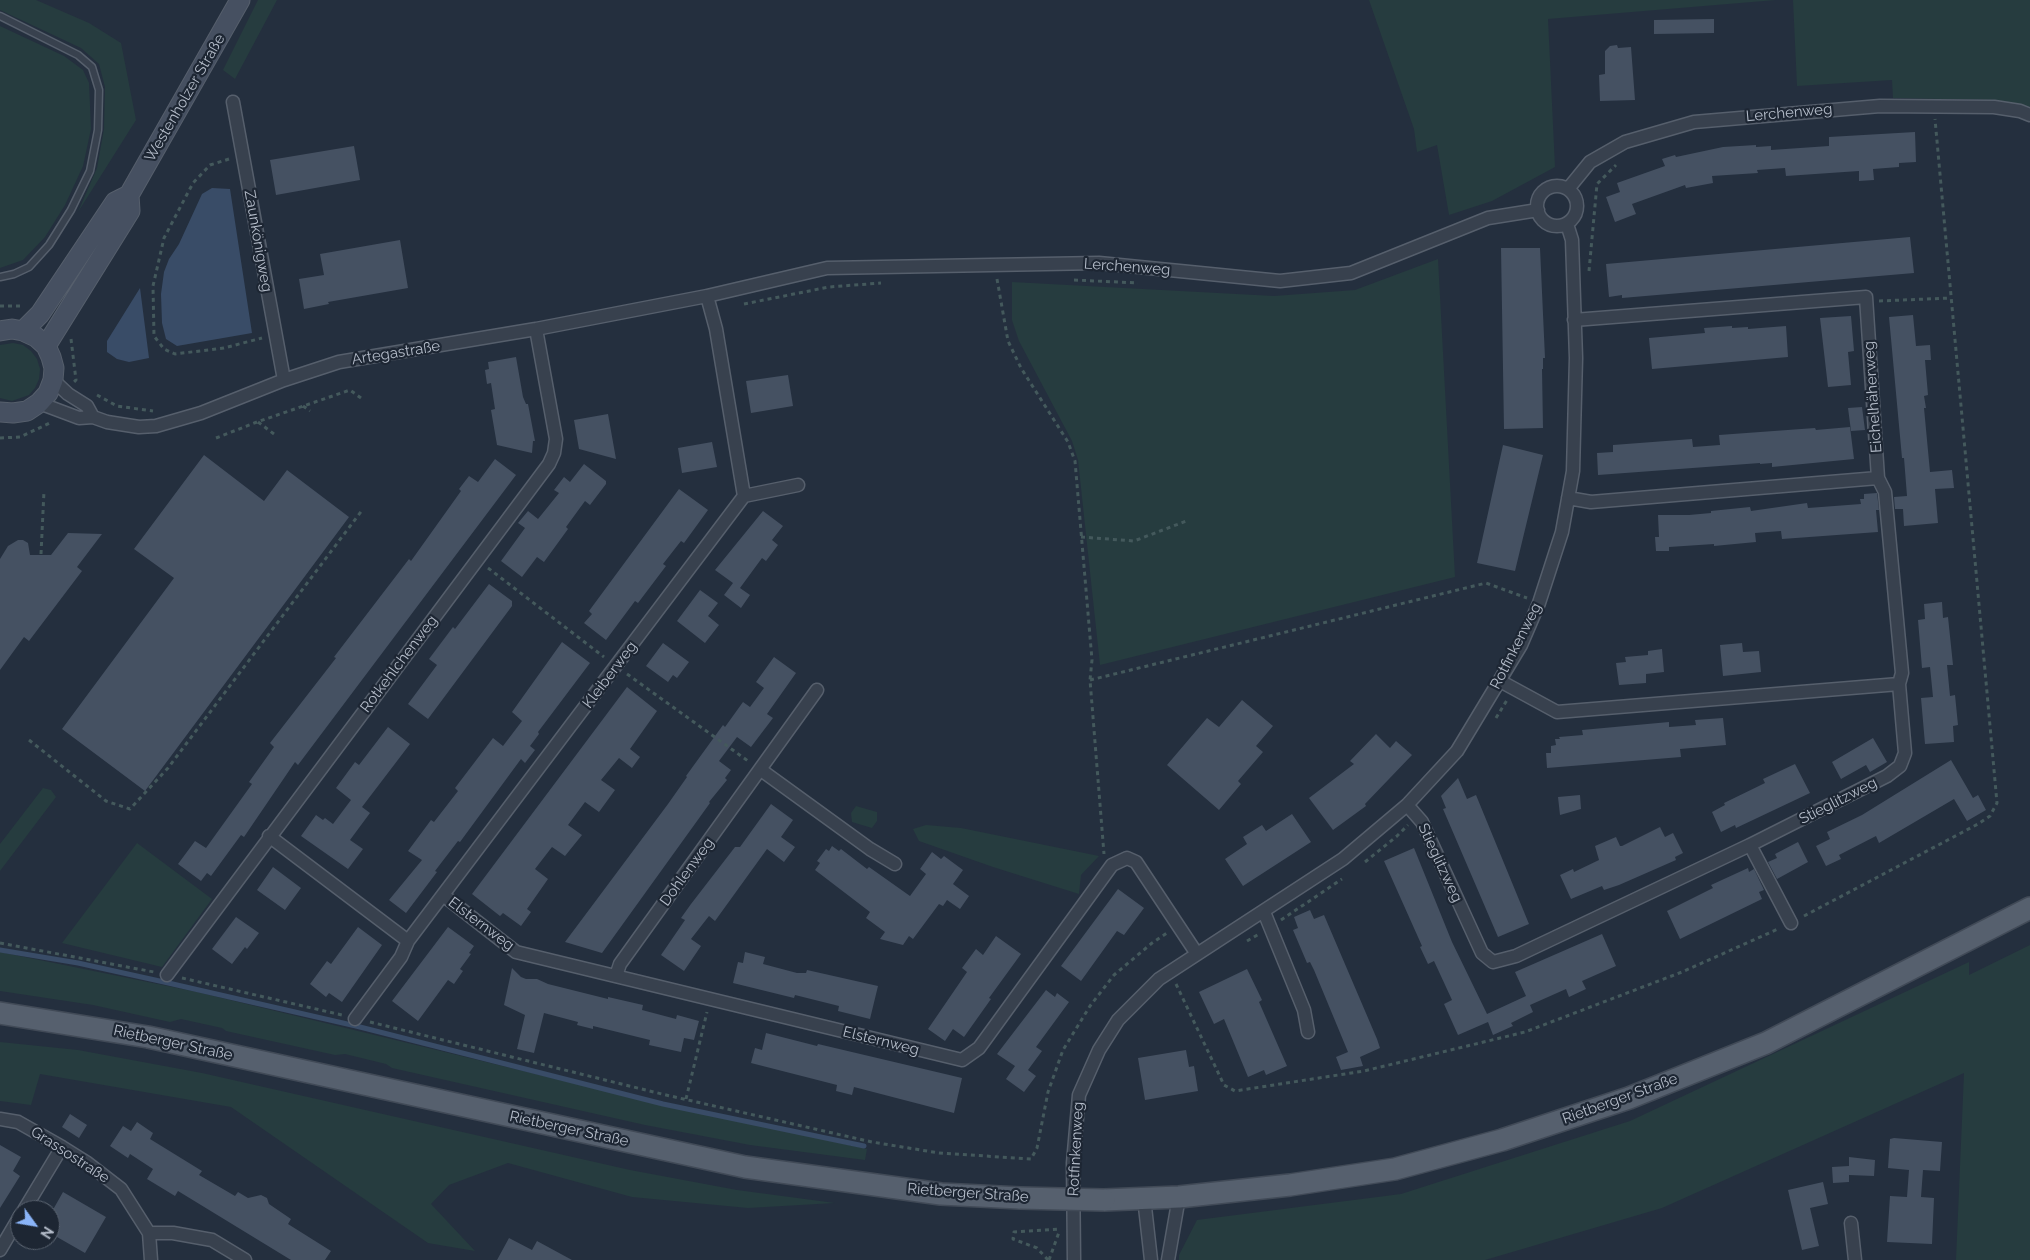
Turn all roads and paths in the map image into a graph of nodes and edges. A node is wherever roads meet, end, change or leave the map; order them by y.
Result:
1 (240, 0) edge
2 (0, 16) edge
3 (233, 102) dead end
4 (1934, 113) junction
5 (2030, 115) edge
6 (1926, 119) dead end
7 (243, 156) junction
8 (1618, 163) dead end
9 (1568, 189) junction
10 (129, 195) junction
11 (1538, 210) junction
12 (1567, 224) junction
13 (996, 264) junction
14 (1589, 273) dead end
15 (0, 277) edge
16 (707, 296) junction
17 (1951, 298) junction
18 (1867, 302) junction
19 (0, 306) edge
20 (27, 306) dead end
21 (1574, 320) junction
22 (536, 329) junction
23 (23, 330) junction
24 (0, 331) edge
25 (275, 334) junction
26 (71, 335) dead end
27 (46, 346) junction
28 (53, 380) junction
29 (76, 380) junction
30 (284, 380) junction
31 (73, 384) dead end
32 (80, 384) dead end
33 (92, 392) dead end
34 (361, 398) dead end
35 (39, 403) junction
36 (302, 406) junction
37 (158, 411) dead end
38 (310, 411) dead end
39 (0, 412) edge
40 (93, 417) junction
41 (54, 419) dead end
42 (257, 422) junction
43 (274, 434) dead end
44 (0, 438) edge
45 (216, 438) dead end
46 (1878, 478) junction
47 (798, 486) dead end
48 (44, 491) dead end
49 (744, 496) junction
50 (1568, 498) junction
51 (363, 509) dead end
52 (1188, 520) dead end
53 (1082, 537) junction
54 (41, 554) dead end
55 (1539, 603) junction
56 (1090, 680) junction
57 (1500, 681) junction
58 (1898, 684) junction
59 (1514, 688) junction
60 (817, 690) dead end
61 (1495, 719) dead end
62 (29, 740) dead end
63 (761, 770) junction
64 (1408, 805) junction
65 (1417, 816) junction
66 (269, 836) junction
67 (1750, 845) junction
68 (895, 864) dead end
69 (1363, 864) dead end
70 (1112, 865) junction
71 (1349, 874) dead end
72 (443, 895) junction
73 (2030, 908) edge
74 (1264, 912) junction
75 (1791, 923) junction
76 (1178, 927) junction
77 (1270, 928) junction
78 (408, 941) junction
79 (1246, 941) dead end
80 (0, 943) edge
81 (1197, 954) junction
82 (167, 975) junction
83 (616, 976) junction
84 (1172, 977) junction
85 (1183, 978) dead end
86 (1170, 986) dead end
87 (710, 999) junction
88 (0, 1013) edge
89 (355, 1018) junction
90 (1308, 1032) dead end
91 (686, 1099) junction
92 (0, 1119) edge
93 (62, 1147) junction
94 (1179, 1197) junction
95 (1144, 1198) junction
96 (30, 1200) edge
97 (1851, 1223) dead end
98 (1060, 1229) dead end
99 (10, 1233) edge
100 (149, 1233) junction
101 (1056, 1238) dead end
102 (0, 1250) edge
103 (152, 1260) edge
104 (245, 1260) edge
105 (1049, 1260) edge
106 (1074, 1260) edge
107 (1151, 1260) edge
108 (1168, 1260) edge
109 (1856, 1260) edge

1 - 10 main road, Westenholzer Straße
2 - 15 lane
3 - 7 street, Zaunkönigweg
4 - 5 street, Lerchenweg
4 - 6 path
4 - 9 street, Lerchenweg
4 - 17 path
7 - 25 street, Zaunkönigweg
7 - 25 path
8 - 14 path
9 - 11 street
9 - 12 street
10 - 23 main road, Westenholzer Straße
10 - 27 main road, Westenholzer Straße
11 - 12 street
11 - 13 street, Lerchenweg
12 - 21 street, Rotfinkenweg
13 - 16 street, Lerchenweg
13 - 53 path
16 - 22 street, Artegastraße
16 - 49 street
17 - 18 path
17 - 75 path
18 - 21 street
18 - 46 street, Eichelhäherweg
19 - 20 path
21 - 50 street, Rotfinkenweg
22 - 30 street, Artegastraße
22 - 66 street, Rotkehlchenweg
23 - 24 main road
23 - 27 main road
25 - 30 street, Zaunkönigweg
26 - 29 path
27 - 28 main road
28 - 35 main road
28 - 40 street
29 - 31 path
29 - 32 path
30 - 40 street, Artegastraße
33 - 37 path
34 - 36 path
35 - 39 main road
35 - 40 street, Artegastraße
36 - 38 path
36 - 42 path
41 - 44 path
42 - 43 path
42 - 45 path
46 - 50 street
46 - 58 street, Eichelhäherweg
47 - 49 street
48 - 54 path
49 - 72 street, Kleiberweg
50 - 55 street, Rotfinkenweg
51 - 62 path
52 - 53 path
53 - 56 path
55 - 56 path
55 - 57 street, Rotfinkenweg
56 - 70 path
57 - 59 street
57 - 64 street, Rotfinkenweg
58 - 59 street
58 - 67 street, Stieglitzweg
59 - 61 path
60 - 63 street, Dohlenweg
63 - 68 street
63 - 83 street, Dohlenweg
64 - 65 street, Stieglitzweg
64 - 74 street, Rotfinkenweg
65 - 67 street, Stieglitzweg
65 - 69 path
66 - 78 street
66 - 82 street, Rotkehlchenweg
67 - 75 street
70 - 76 street
70 - 87 street, Elsternweg
71 - 77 path
72 - 78 street, Kleiberweg
72 - 83 street, Elsternweg
73 - 94 main road, Rietberger Straße
74 - 77 street
74 - 81 street, Rotfinkenweg
75 - 84 path
76 - 81 street
76 - 91 path
77 - 79 path
77 - 90 street
78 - 89 street, Kleiberweg
80 - 82 path
81 - 84 street, Rotfinkenweg
82 - 89 path
83 - 87 street, Elsternweg
84 - 85 path
84 - 86 path
84 - 106 street, Rotfinkenweg
87 - 91 path
88 - 95 main road, Rietberger Straße, bridge
89 - 91 path
92 - 93 street, Grassostraße
93 - 96 street
93 - 100 street, Grassostraße
94 - 95 main road, Rietberger Straße
94 - 108 street
95 - 107 street
97 - 109 street
98 - 105 path
99 - 102 street
100 - 103 street, Grassostraße
100 - 104 street
101 - 105 path

